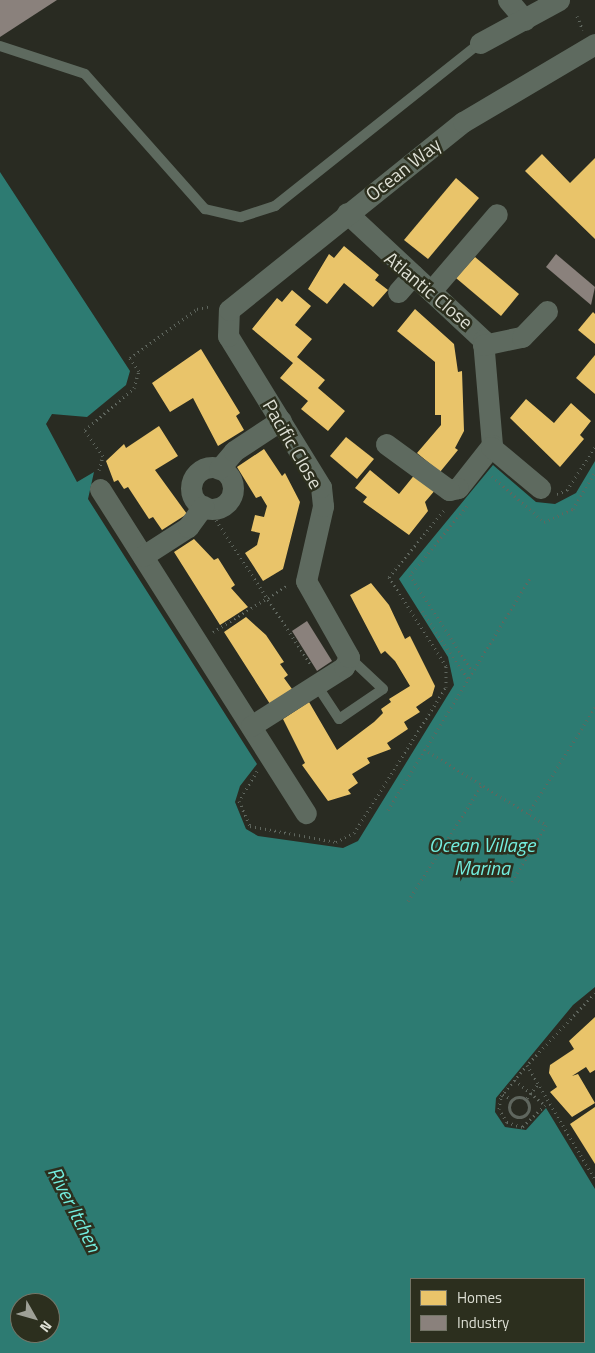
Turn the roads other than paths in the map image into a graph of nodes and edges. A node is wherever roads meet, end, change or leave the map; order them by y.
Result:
1 (508, 0) edge
2 (559, 0) edge
3 (525, 20) junction
4 (480, 44) joint
5 (595, 44) edge
6 (0, 46) edge
7 (347, 213) junction
8 (497, 214) dead end
9 (413, 275) junction
10 (431, 291) junction
11 (398, 292) dead end
12 (547, 311) dead end
13 (227, 316) joint
14 (483, 345) junction
15 (281, 420) junction
16 (386, 444) dead end
17 (491, 447) junction
18 (219, 470) junction
19 (99, 481) road end
20 (540, 488) road end
21 (206, 508) junction
22 (143, 556) junction
23 (349, 657) junction
24 (319, 683) junction
25 (251, 726) junction
26 (306, 813) dead end

1 - 3 street
2 - 3 street
3 - 4 street
4 - 6 lane
5 - 7 street, Ocean Way
7 - 9 street, Atlantic Close
7 - 13 street, Ocean Way
8 - 10 street
9 - 10 street, Atlantic Close
9 - 11 street
10 - 14 street, Atlantic Close
12 - 14 street
13 - 15 street, Pacific Close
14 - 17 street, Atlantic Close
15 - 18 street
15 - 23 street, Pacific Close
16 - 17 street
17 - 20 street
18 - 21 street
18 - 21 street
19 - 22 street
21 - 22 street
22 - 25 street
23 - 24 street
23 - 24 lane
24 - 25 street
25 - 26 street

